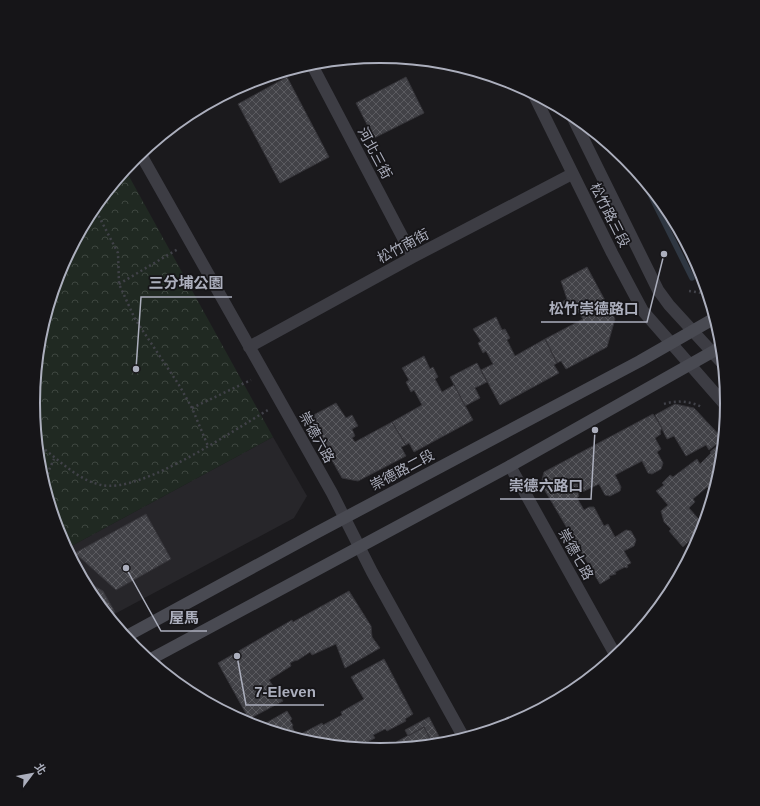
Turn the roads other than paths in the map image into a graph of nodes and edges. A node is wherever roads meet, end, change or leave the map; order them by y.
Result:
1 (315, 70) edge
2 (537, 102) edge
3 (577, 126) edge
4 (144, 159) edge
5 (572, 174) junction
6 (413, 258) junction
7 (709, 321) edge
8 (694, 330) junction
9 (671, 344) junction
10 (249, 347) junction
11 (715, 348) edge
12 (716, 351) edge
13 (690, 366) junction
14 (720, 399) edge
15 (510, 466) junction
16 (344, 518) junction
17 (359, 546) junction
18 (131, 634) edge
19 (613, 650) edge
20 (154, 657) edge
21 (461, 733) edge

1 - 6 street, 河北三街
2 - 5 street, 松竹路三段
3 - 8 street, 松竹路三段
4 - 10 street, 崇德六路
5 - 6 street, 松竹南街
5 - 9 street, 松竹路三段
6 - 10 street, 松竹南街
7 - 8 main road, 崇德路二段
8 - 9 main road, 崇德路二段
8 - 11 street, 松竹路三段
9 - 13 street, 松竹路三段
9 - 16 main road, 崇德路二段
10 - 16 street, 崇德六路
12 - 13 main road
13 - 14 street, 松竹路三段
13 - 15 main road
15 - 17 main road
15 - 19 street, 崇德七路
16 - 17 street, 崇德六路
16 - 18 main road, 崇德路二段
17 - 20 main road
17 - 21 street, 崇德六路

